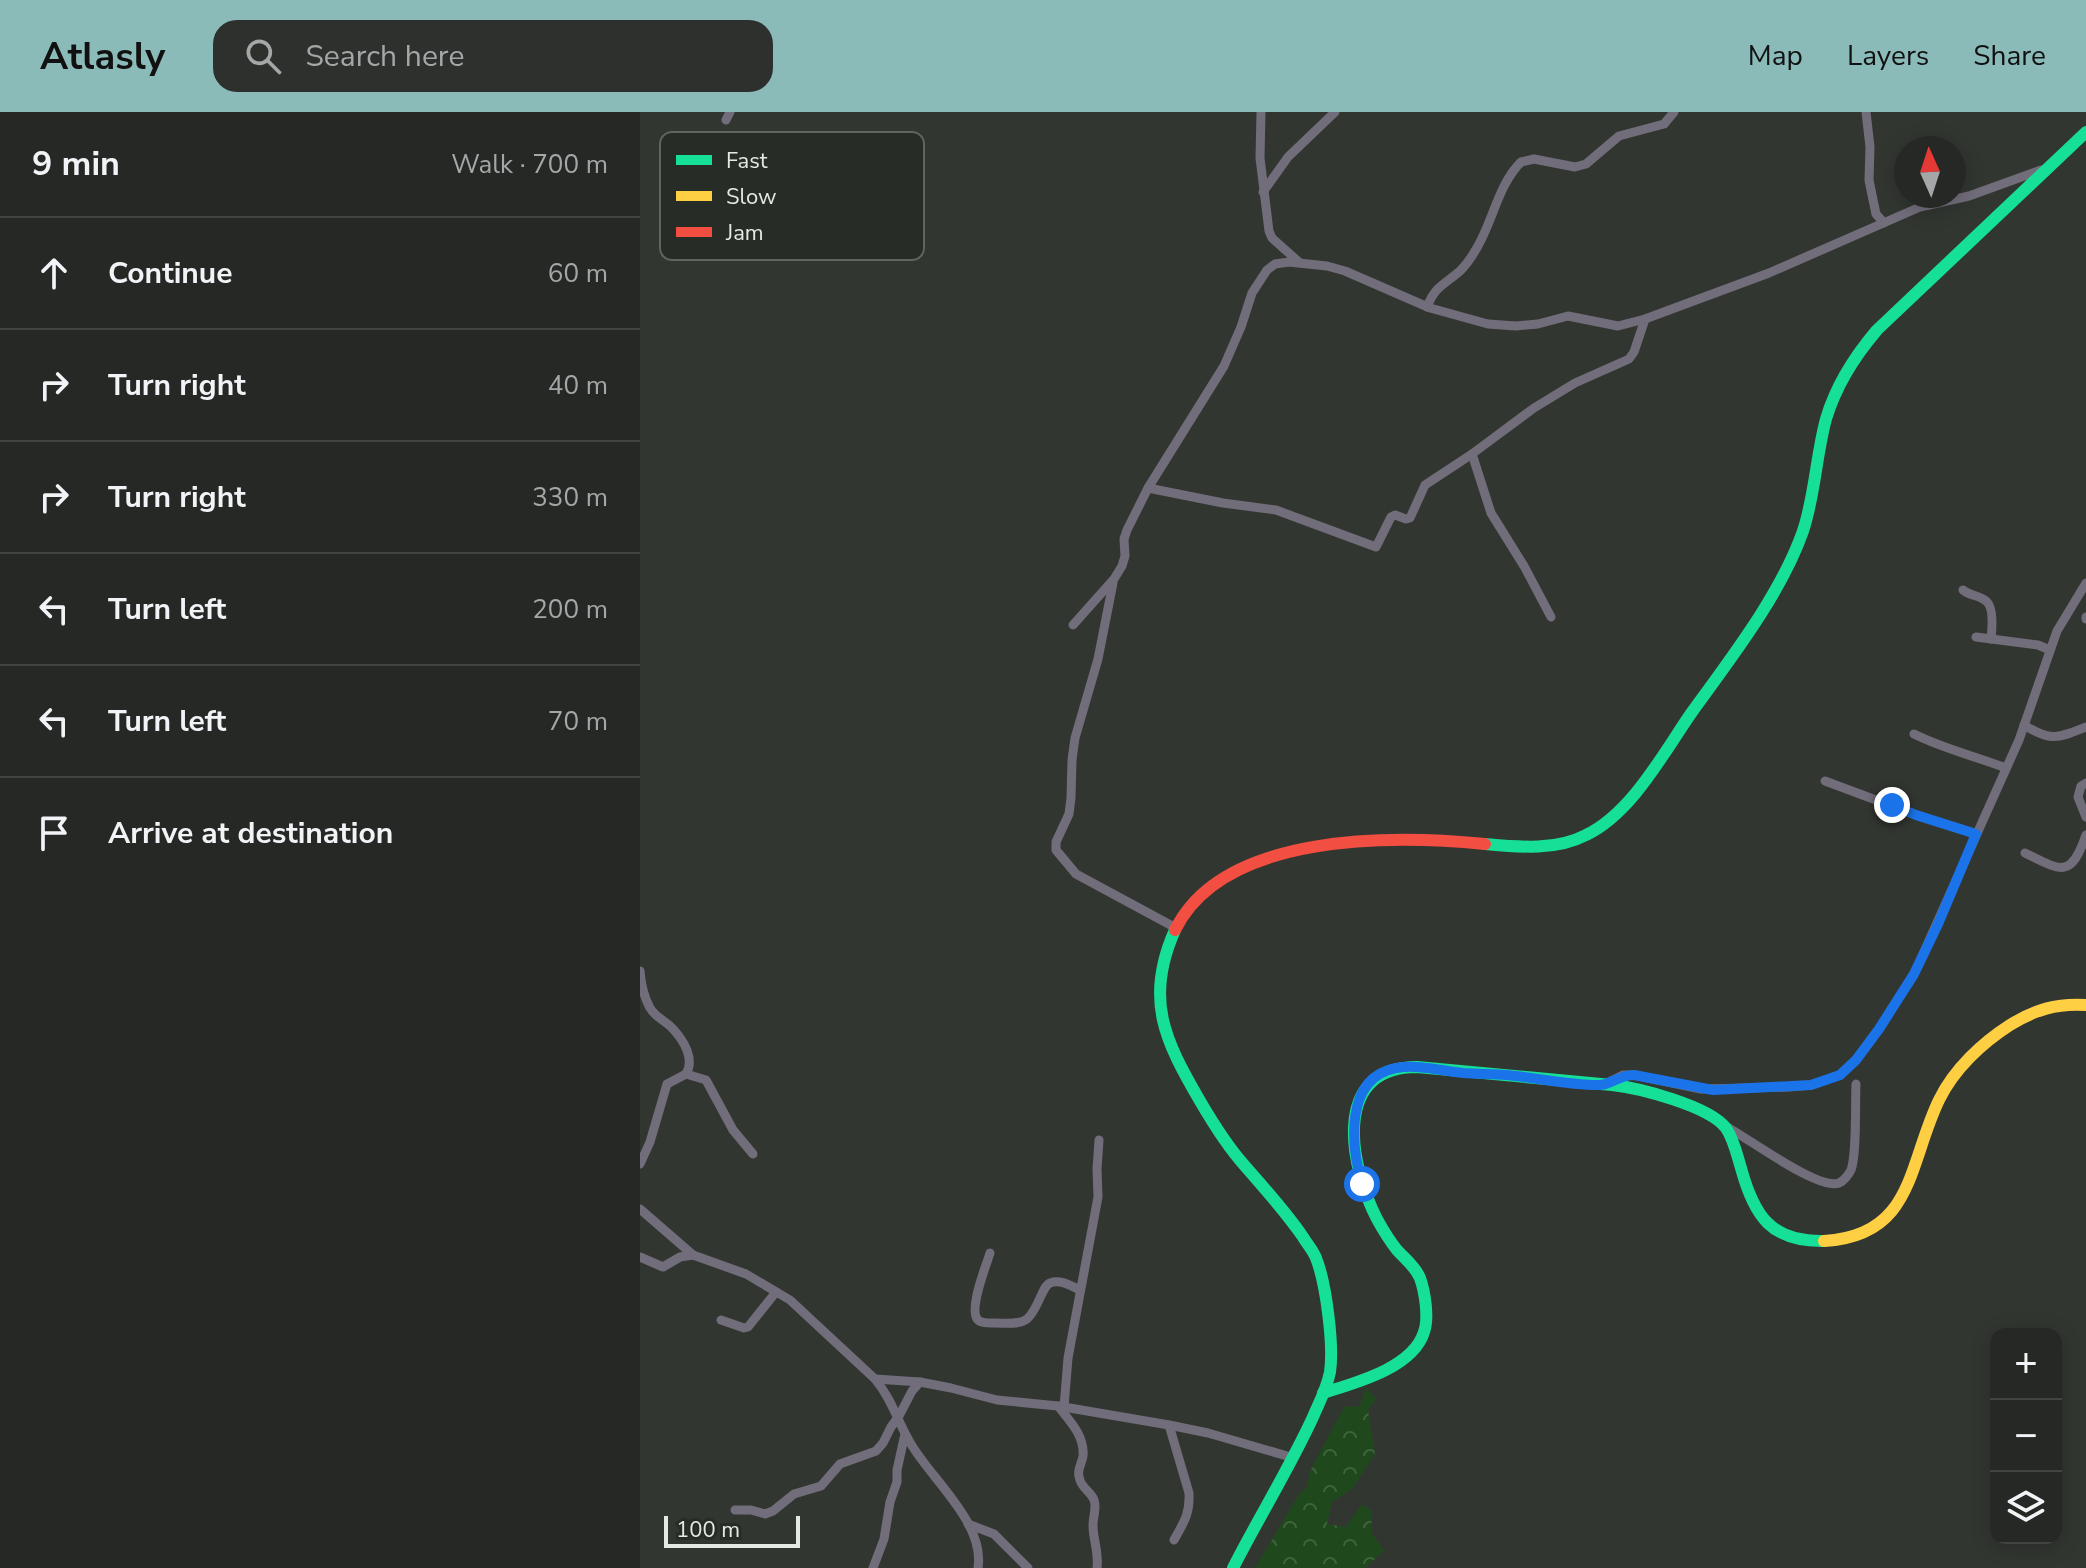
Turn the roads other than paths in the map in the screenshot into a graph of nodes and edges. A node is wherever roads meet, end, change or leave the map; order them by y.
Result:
1 (1261, 112) edge
2 (1335, 112) edge
3 (1674, 112) edge
4 (1866, 112) edge
5 (2086, 132) edge
6 (2048, 168) junction
7 (1263, 192) junction
8 (1884, 223) junction
9 (1300, 263) junction
10 (1427, 307) junction
11 (1645, 319) junction
12 (1472, 454) junction
13 (1148, 488) junction
14 (1114, 579) junction
15 (2086, 583) edge
16 (1963, 590) dead end
17 (1551, 617) dead end
18 (1073, 625) dead end
19 (1976, 637) dead end
20 (1991, 639) junction
21 (2050, 650) junction
22 (2024, 725) junction
23 (2086, 727) edge
24 (1914, 734) dead end
25 (2006, 768) junction
26 (1825, 781) dead end
27 (2086, 783) edge
28 (2086, 817) edge
29 (1976, 834) junction
30 (2086, 835) edge
31 (2025, 853) dead end
32 (1176, 928) junction
33 (640, 971) edge
34 (2086, 1005) edge
35 (686, 1074) junction
36 (1856, 1084) dead end
37 (1603, 1085) junction
38 (1722, 1124) junction
39 (1099, 1140) dead end
40 (753, 1154) dead end
41 (640, 1164) edge
42 (640, 1209) edge
43 (653, 1220) junction
44 (640, 1223) edge
45 (990, 1253) dead end
46 (693, 1255) junction
47 (640, 1257) edge
48 (1080, 1290) junction
49 (776, 1292) junction
50 (721, 1320) dead end
51 (875, 1379) junction
52 (920, 1382) junction
53 (1323, 1393) junction
54 (1061, 1407) junction
55 (899, 1416) junction
56 (1169, 1425) junction
57 (905, 1434) junction
58 (1294, 1458) junction
59 (735, 1510) dead end
60 (968, 1524) junction
61 (1174, 1540) dead end
62 (873, 1568) edge
63 (978, 1568) edge
64 (1028, 1568) edge
65 (1097, 1568) edge
66 (1233, 1568) edge

1 - 7 street
2 - 7 street
3 - 10 street
4 - 8 street
5 - 6 main road
6 - 8 street
6 - 32 main road
7 - 9 street
8 - 11 street
9 - 10 street
9 - 13 street
10 - 11 street
11 - 12 street
12 - 13 street
12 - 17 street
13 - 14 street
14 - 18 street
14 - 32 street
15 - 21 street
16 - 20 street
19 - 20 street
20 - 21 street
21 - 22 street
22 - 23 street
22 - 25 street
24 - 25 street
25 - 29 street
26 - 29 street
27 - 28 street
29 - 37 street
30 - 31 street
32 - 53 main road
33 - 35 street
34 - 38 main road
35 - 40 street
35 - 41 street
36 - 38 street
37 - 38 main road
37 - 53 main road
39 - 48 street
42 - 43 street
43 - 44 street
43 - 46 street
45 - 48 street
46 - 47 street
46 - 49 street
48 - 54 street
49 - 50 street
49 - 51 street
51 - 52 street
51 - 55 street
52 - 54 street
52 - 55 street
53 - 58 main road
54 - 56 street
54 - 65 street
55 - 57 street
55 - 59 street
56 - 58 street
56 - 61 street
57 - 60 street
57 - 62 street
58 - 66 main road
60 - 63 street
60 - 64 street

